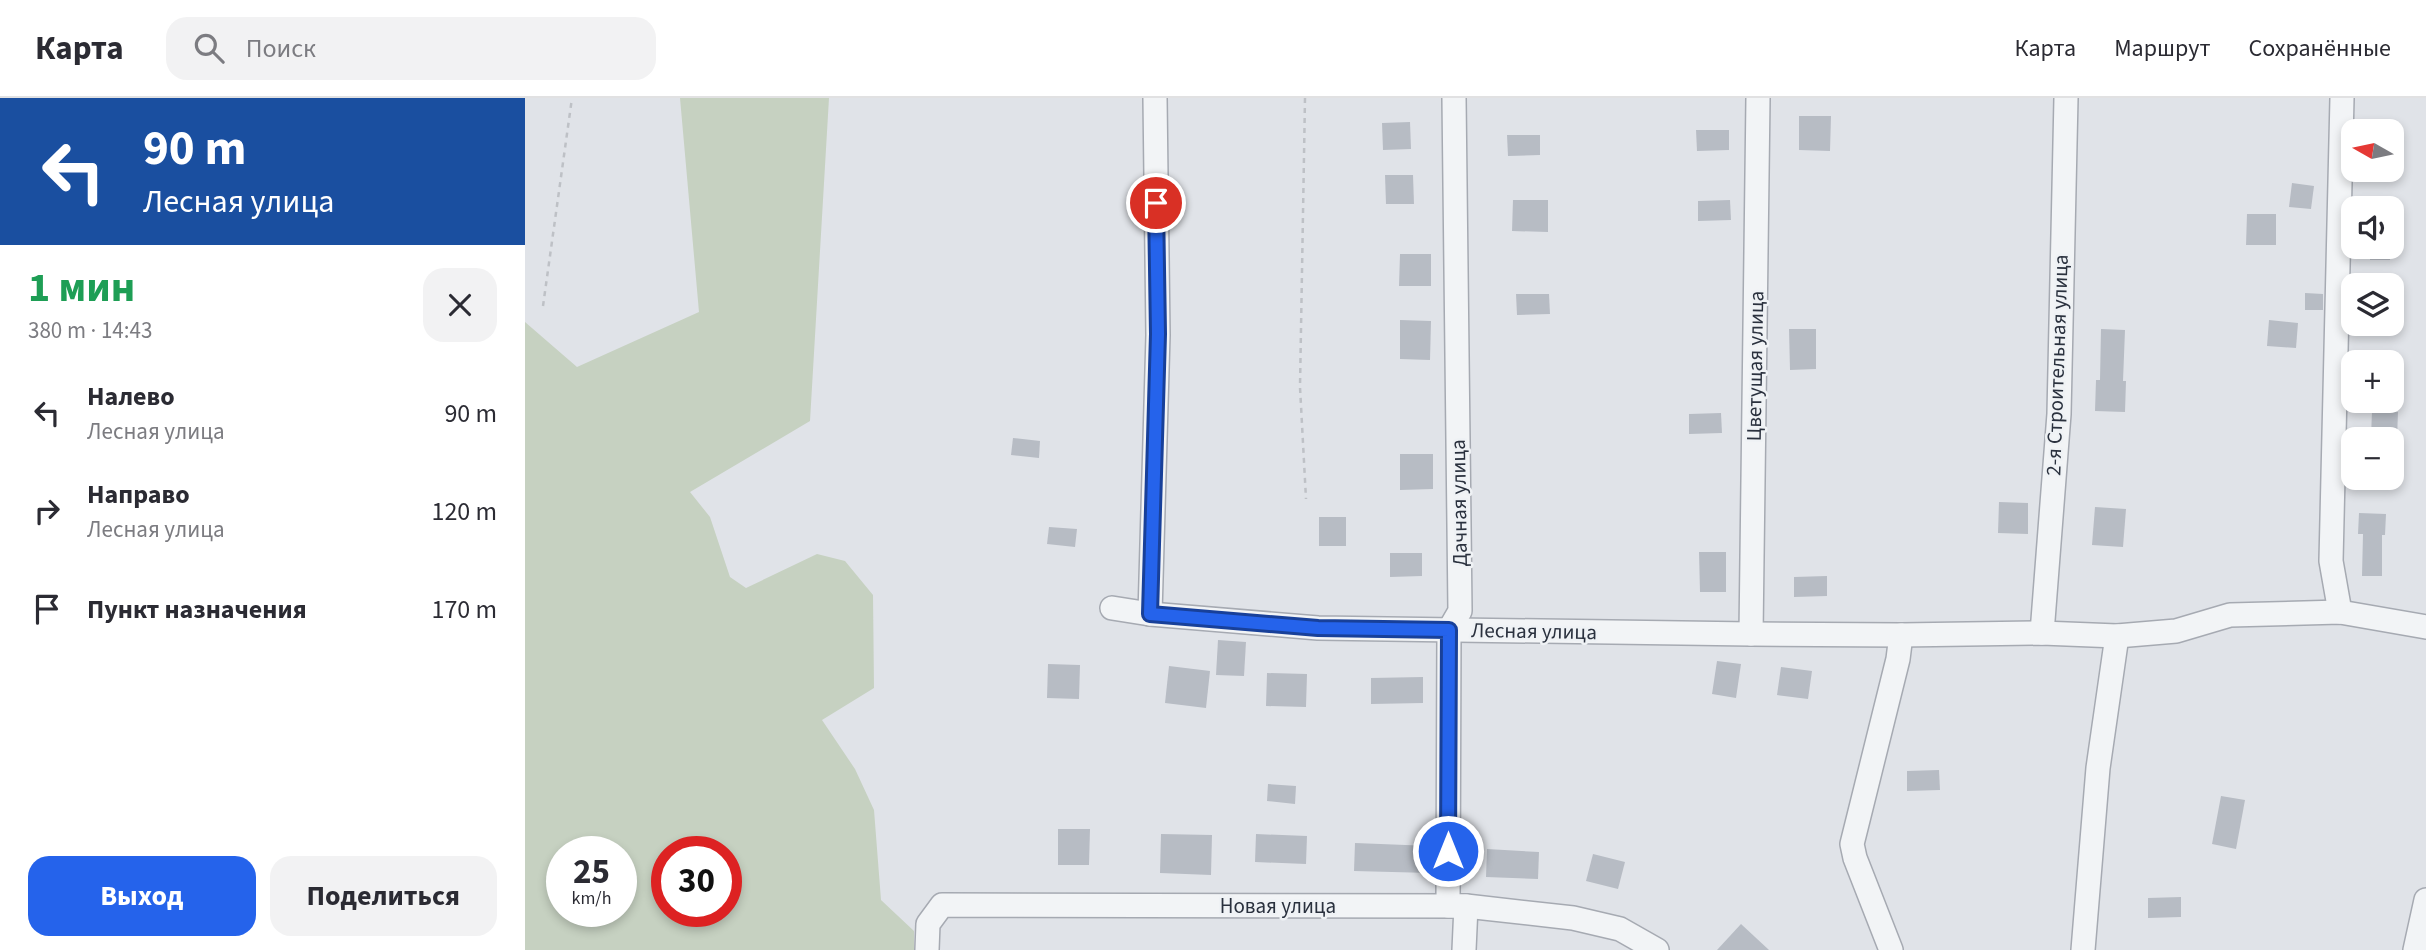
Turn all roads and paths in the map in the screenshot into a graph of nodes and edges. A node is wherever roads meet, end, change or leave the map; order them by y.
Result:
1 (572, 98) edge
2 (1155, 98) edge
3 (1305, 98) edge
4 (1454, 98) edge
5 (1757, 98) edge
6 (2066, 98) edge
7 (2342, 98) edge
8 (543, 306) dead end
9 (1306, 499) dead end
10 (1112, 608) dead end
11 (2340, 612) junction
12 (1150, 614) junction
13 (2426, 626) edge
14 (1449, 630) junction
15 (2042, 633) junction
16 (1751, 634) junction
17 (1901, 635) junction
18 (2117, 636) junction
19 (2426, 900) edge
20 (1457, 906) junction
21 (927, 950) edge
22 (1464, 950) edge
23 (1657, 950) edge
24 (1891, 950) edge
25 (2083, 950) edge
26 (2415, 950) edge

1 - 8 path
2 - 12 street
3 - 9 path
4 - 14 street, Дачная улица
5 - 16 street, Цветущая улица
6 - 15 street, 2-я Строительная улица
7 - 11 street
10 - 12 street, Лесная улица
11 - 13 street, Лесная улица
11 - 18 street, Лесная улица
12 - 14 street, Лесная улица
14 - 16 street, Лесная улица
14 - 20 street, Дачная улица
15 - 17 street, Лесная улица
15 - 18 street, Лесная улица
16 - 17 street, Лесная улица
17 - 24 street
18 - 25 street
19 - 26 street
20 - 21 street, Новая улица
20 - 22 street, Дачная улица
20 - 23 street, Новая улица

